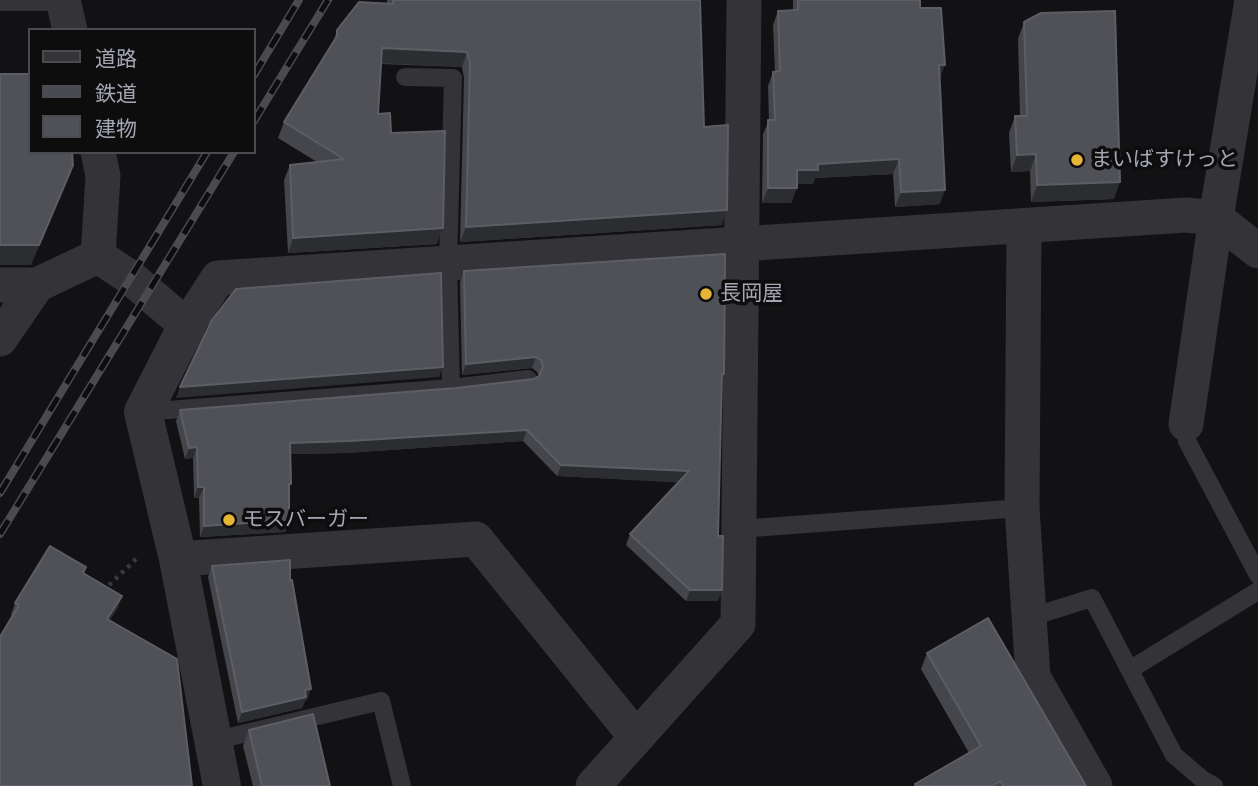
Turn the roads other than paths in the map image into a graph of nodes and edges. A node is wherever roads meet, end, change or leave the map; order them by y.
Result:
1 (744, 0) edge
2 (1252, 0) edge
3 (0, 2) edge
4 (65, 10) edge
5 (405, 77) dead end
6 (98, 154) edge
7 (1216, 218) junction
8 (1024, 227) junction
9 (743, 244) junction
10 (1258, 251) edge
11 (98, 256) junction
12 (448, 263) junction
13 (0, 285) edge
14 (37, 285) junction
15 (187, 326) junction
16 (0, 339) edge
17 (528, 379) edge
18 (452, 388) junction
19 (143, 412) junction
20 (1186, 424) joint
21 (1022, 508) junction
22 (739, 529) junction
23 (178, 559) junction
24 (1258, 575) edge
25 (1258, 590) edge
26 (1028, 618) junction
27 (1131, 668) junction
28 (636, 737) junction
29 (213, 741) junction
30 (611, 779) edge
31 (222, 786) edge
32 (402, 786) edge
33 (1095, 786) edge
34 (1214, 786) edge

1 - 9 street
2 - 7 street
3 - 4 lane
5 - 12 lane
6 - 11 street
7 - 8 street
7 - 10 street
7 - 20 street
8 - 9 street
8 - 21 street
9 - 12 street
9 - 22 street
11 - 14 street
11 - 15 street
12 - 15 street
12 - 18 lane
13 - 14 street
14 - 16 street
15 - 19 street
17 - 18 lane
18 - 19 lane
19 - 23 street
20 - 24 lane
21 - 22 lane
21 - 26 street
22 - 28 street
23 - 28 street
23 - 29 street
25 - 27 lane
26 - 27 lane
26 - 33 street
27 - 34 lane
28 - 30 street
29 - 31 street
29 - 32 lane

